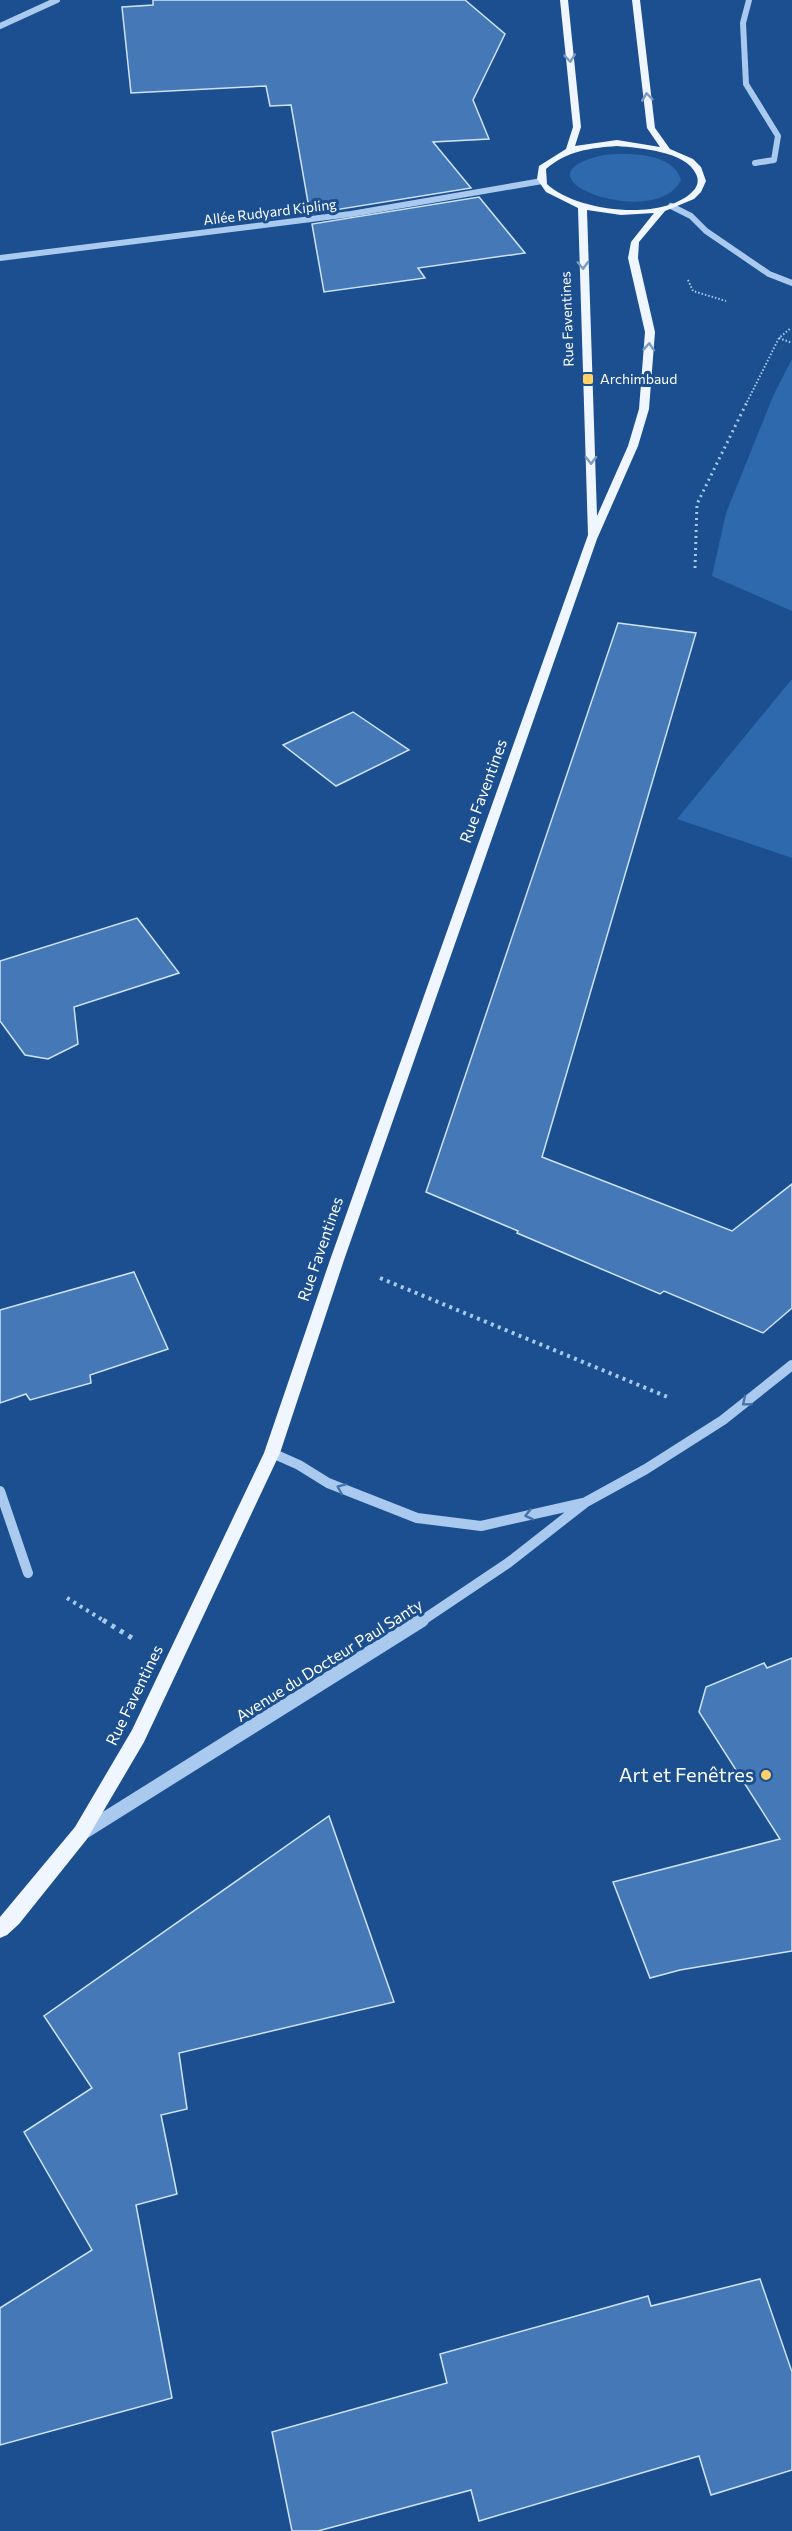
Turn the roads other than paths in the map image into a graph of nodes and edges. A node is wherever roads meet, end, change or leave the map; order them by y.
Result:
1 (57, 0) edge
2 (564, 0) edge
3 (636, 0) edge
4 (749, 0) edge
5 (0, 26) edge
6 (570, 150) junction
7 (666, 150) junction
8 (755, 163) dead end
9 (542, 181) junction
10 (582, 206) junction
11 (667, 207) junction
12 (0, 258) edge
13 (792, 284) edge
14 (592, 539) junction
15 (792, 1365) edge
16 (272, 1453) junction
17 (0, 1491) edge
18 (586, 1502) junction
19 (28, 1574) road end
20 (81, 1833) junction
21 (0, 1929) edge

1 - 5 street
2 -> 6 main road
7 -> 3 main road
4 - 8 street
6 - 7 main road, Rue Faventines
6 - 9 main road, Rue Faventines
7 - 11 main road, Rue Faventines
9 - 10 main road, Rue Faventines
9 - 12 street, Allée Rudyard Kipling
10 - 11 main road, Rue Faventines
10 -> 14 main road, Rue Faventines
11 - 13 street
14 -> 11 main road, Rue Faventines
14 - 16 main road, Rue Faventines
15 -> 18 street, Avenue du Docteur Paul Santy
18 -> 16 street, Avenue du Docteur Paul Santy
16 - 20 main road, Rue Faventines
17 - 19 street
18 - 20 street, Avenue du Docteur Paul Santy
20 - 21 main road, Rue Faventines

